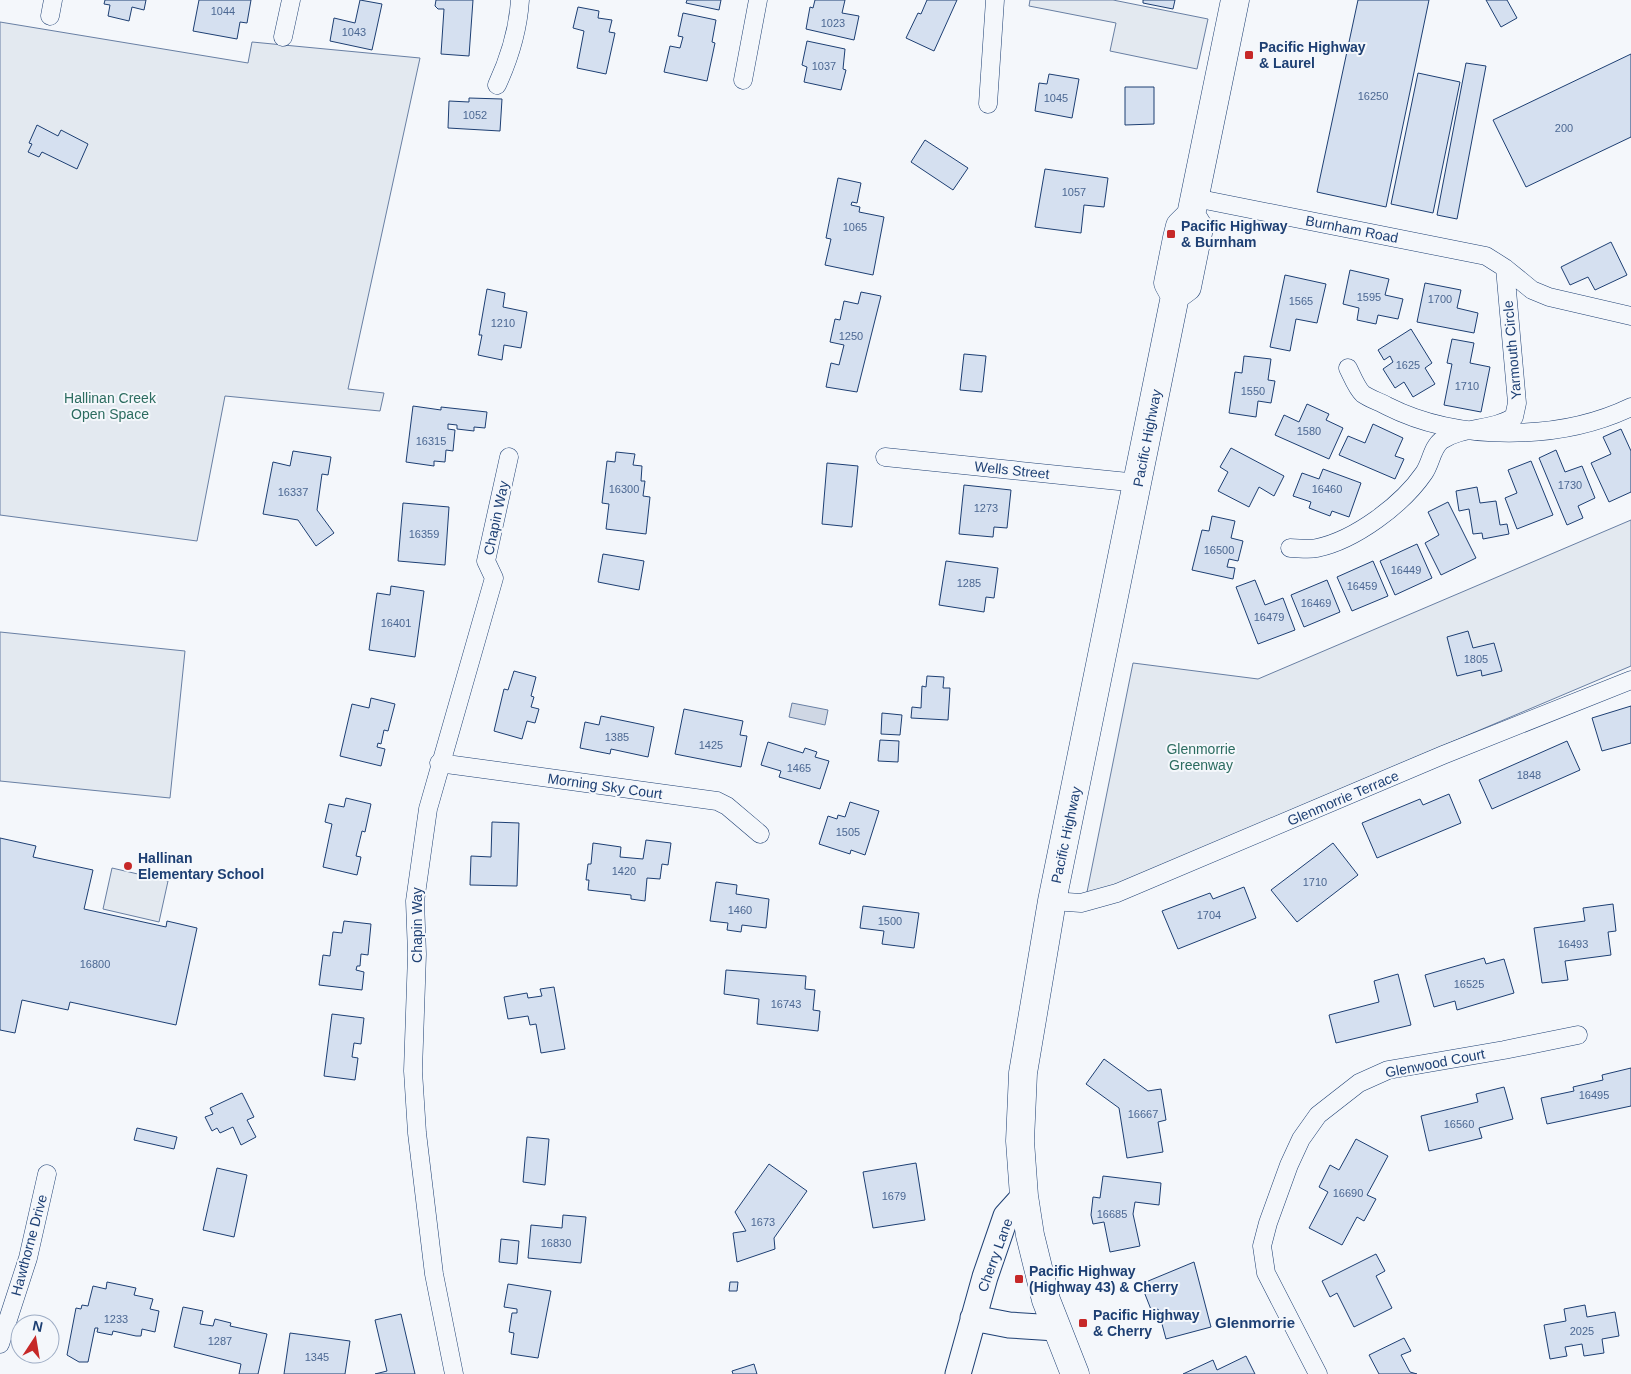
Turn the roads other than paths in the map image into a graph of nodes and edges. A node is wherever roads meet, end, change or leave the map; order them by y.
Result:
1 (291, 0) edge
2 (520, 0) edge
3 (758, 0) edge
4 (995, 0) edge
5 (1235, 0) edge
6 (283, 36) dead end
7 (743, 80) dead end
8 (498, 86) dead end
9 (988, 104) dead end
10 (1193, 206) junction
11 (1505, 268) junction
12 (1631, 316) edge
13 (1348, 368) dead end
14 (1631, 407) edge
15 (1469, 430) junction
16 (509, 456) dead end
17 (885, 457) dead end
18 (1138, 483) junction
19 (1290, 548) dead end
20 (1631, 680) edge
21 (439, 763) junction
22 (760, 834) dead end
23 (1052, 901) junction
24 (1578, 1034) dead end
25 (48, 1174) dead end
26 (1024, 1196) junction
27 (973, 1318) junction
28 (1056, 1328) junction
29 (0, 1344) edge
30 (454, 1374) edge
31 (958, 1374) edge
32 (1075, 1374) edge
33 (1318, 1374) edge

1 - 6 street
2 - 8 street
3 - 7 street
4 - 9 street
5 - 10 main road, Pacific Highway
10 - 11 street, Burnham Road
10 - 18 main road, Pacific Highway
11 - 12 street, Yarmouth Circle
11 - 15 street, Yarmouth Circle
13 - 15 street
14 - 15 street
15 - 19 street
16 - 21 street, Chapin Way
17 - 18 street, Wells Street
18 - 23 main road, Pacific Highway
20 - 23 street, Glenmorrie Terrace
21 - 22 street, Morning Sky Court
21 - 30 street, Chapin Way
23 - 26 main road, Pacific Highway
24 - 33 street, Glenwood Court
25 - 29 street, Hawthorne Drive
26 - 27 street, Cherry Lane
26 - 28 main road, Pacific Highway
27 - 28 street
27 - 31 street, Cherry Lane
28 - 32 main road, Pacific Highway

